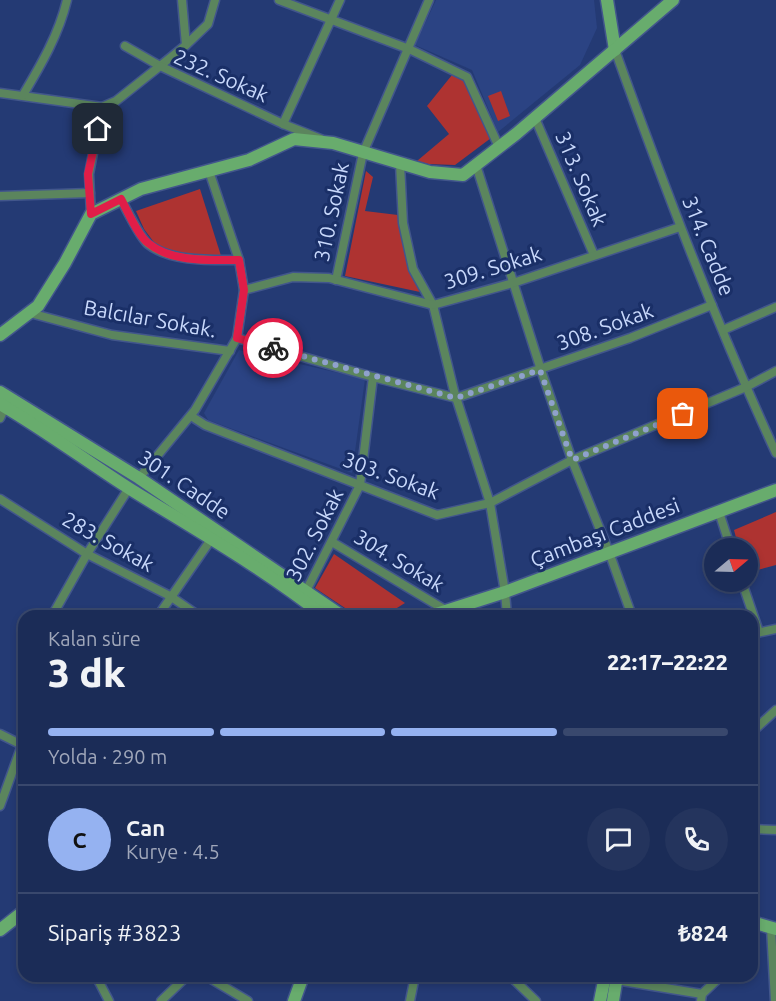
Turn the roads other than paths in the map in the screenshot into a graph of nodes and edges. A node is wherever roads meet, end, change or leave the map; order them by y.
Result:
1 (67, 0) edge
2 (182, 0) edge
3 (215, 0) edge
4 (279, 0) edge
5 (340, 0) edge
6 (429, 0) edge
7 (607, 0) edge
8 (673, 0) edge
9 (331, 19) junction
10 (125, 45) dead end
11 (186, 45) junction
12 (409, 50) junction
13 (615, 50) junction
14 (160, 66) junction
15 (0, 93) edge
16 (23, 95) junction
17 (102, 107) junction
18 (535, 118) junction
19 (284, 124) junction
20 (333, 143) junction
21 (499, 147) junction
22 (363, 153) junction
23 (400, 164) junction
24 (476, 165) junction
25 (209, 171) junction
26 (90, 193) junction
27 (0, 196) edge
28 (121, 199) junction
29 (91, 214) junction
30 (680, 227) junction
31 (594, 255) junction
32 (239, 260) junction
33 (336, 280) junction
34 (513, 283) junction
35 (244, 290) junction
36 (433, 305) junction
37 (712, 305) junction
38 (776, 306) edge
39 (30, 313) junction
40 (2, 329) edge
41 (723, 330) junction
42 (237, 338) junction
43 (230, 351) junction
44 (540, 370) junction
45 (776, 371) edge
46 (373, 377) junction
47 (746, 387) junction
48 (0, 392) edge
49 (456, 398) junction
50 (2, 410) edge
51 (191, 416) junction
52 (776, 453) edge
53 (572, 460) junction
54 (139, 478) junction
55 (360, 485) junction
56 (129, 488) junction
57 (776, 490) edge
58 (0, 499) edge
59 (490, 503) junction
60 (718, 512) junction
61 (212, 538) junction
62 (727, 538) edge
63 (332, 542) junction
64 (609, 552) junction
65 (87, 554) junction
66 (506, 592) junction
67 (745, 592) edge
68 (304, 595) junction
69 (170, 596) junction
70 (55, 610) edge
71 (162, 610) edge
72 (190, 610) edge
73 (318, 610) edge
74 (331, 610) edge
75 (438, 610) edge
76 (455, 610) edge
77 (507, 610) edge
78 (630, 610) edge
79 (749, 610) edge
80 (776, 629) edge
81 (758, 632) edge
82 (776, 710) edge
83 (758, 726) edge
84 (0, 734) edge
85 (18, 743) edge
86 (18, 759) edge
87 (0, 806) edge
88 (758, 829) edge
89 (776, 830) edge
90 (18, 916) edge
91 (758, 924) edge
92 (773, 928) edge
93 (0, 930) edge
94 (99, 982) edge
95 (181, 982) edge
96 (222, 982) edge
97 (301, 982) edge
98 (415, 982) edge
99 (516, 982) edge
100 (611, 982) edge
101 (613, 982) edge
102 (631, 982) edge
103 (716, 982) edge
104 (702, 998) edge
105 (109, 1001) edge
106 (161, 1001) edge
107 (248, 1001) edge
108 (294, 1001) edge
109 (410, 1001) edge
110 (536, 1001) edge
111 (600, 1001) edge
112 (613, 1001) edge
113 (775, 1001) edge

1 - 16 street
2 - 11 street
3 - 11 street
4 - 9 street
5 - 9 street
6 - 12 street, 310. Sokak
7 - 13 main road
8 - 13 main road
9 - 12 street
9 - 19 street
10 - 14 street
11 - 14 street
12 - 21 street
12 - 22 street, 310. Sokak
13 - 18 main road
13 - 30 street, 314. Cadde
14 - 17 street, 232. Sokak
14 - 19 street, 232. Sokak
15 - 16 street
16 - 17 street
17 - 26 street
18 - 21 main road
18 - 31 street, 313. Sokak
19 - 20 street, 232. Sokak
20 - 22 main road
20 - 25 main road
21 - 24 main road
22 - 23 main road
22 - 33 street, 310. Sokak
23 - 24 main road
23 - 36 street
24 - 34 street
25 - 28 main road
25 - 32 street
26 - 27 street
26 - 29 street
28 - 29 main road
28 - 32 street
29 - 39 main road
30 - 31 street, 309. Sokak
30 - 37 street, 314. Cadde
31 - 34 street, 309. Sokak
32 - 35 street
33 - 35 street, 309. Sokak
33 - 36 street, 309. Sokak
34 - 36 street, 309. Sokak
34 - 44 street
35 - 42 street
36 - 49 street
37 - 41 street, 314. Cadde
37 - 44 street, 308. Sokak
38 - 41 street
39 - 40 main road
39 - 43 street, Balcılar Sokak.
41 - 47 street, 314. Cadde
42 - 43 street
42 - 46 street
43 - 51 street
44 - 49 street, 308. Sokak
44 - 53 street
45 - 47 street, 303. Sokak
46 - 49 street
46 - 55 street, 302. Sokak
47 - 52 street, 314. Cadde
47 - 53 street, 303. Sokak
48 - 54 main road, 301. Cadde
49 - 59 street
50 - 56 main road, 301. Cadde
51 - 54 street
51 - 55 street, 303. Sokak
53 - 59 street, 303. Sokak
53 - 64 street
54 - 68 main road, 301. Cadde
55 - 59 street, 303. Sokak
55 - 63 street, 302. Sokak
56 - 61 main road, 301. Cadde
56 - 65 street
57 - 60 main road, Çambaşı Caddesi
58 - 65 street, 283. Sokak
59 - 66 street
60 - 62 street
60 - 64 main road, Çambaşı Caddesi
61 - 68 main road, 301. Cadde
61 - 69 street
63 - 68 street, 302. Sokak
63 - 75 street, 304. Sokak
64 - 66 main road, Çambaşı Caddesi
64 - 78 street
65 - 69 street, 283. Sokak
65 - 70 street
66 - 76 main road, Çambaşı Caddesi
66 - 77 street
67 - 79 street
68 - 73 main road, 301. Cadde
68 - 74 main road, 301. Cadde
69 - 71 street
69 - 72 street, 283. Sokak
80 - 81 street
82 - 83 street
84 - 85 street
86 - 87 street
88 - 89 street
90 - 93 main road
91 - 92 main road
92 - 113 street
94 - 105 street
95 - 106 street
96 - 107 street
97 - 108 main road
98 - 109 street
99 - 110 street
100 - 111 main road
101 - 112 main road
102 - 104 street
103 - 104 street

